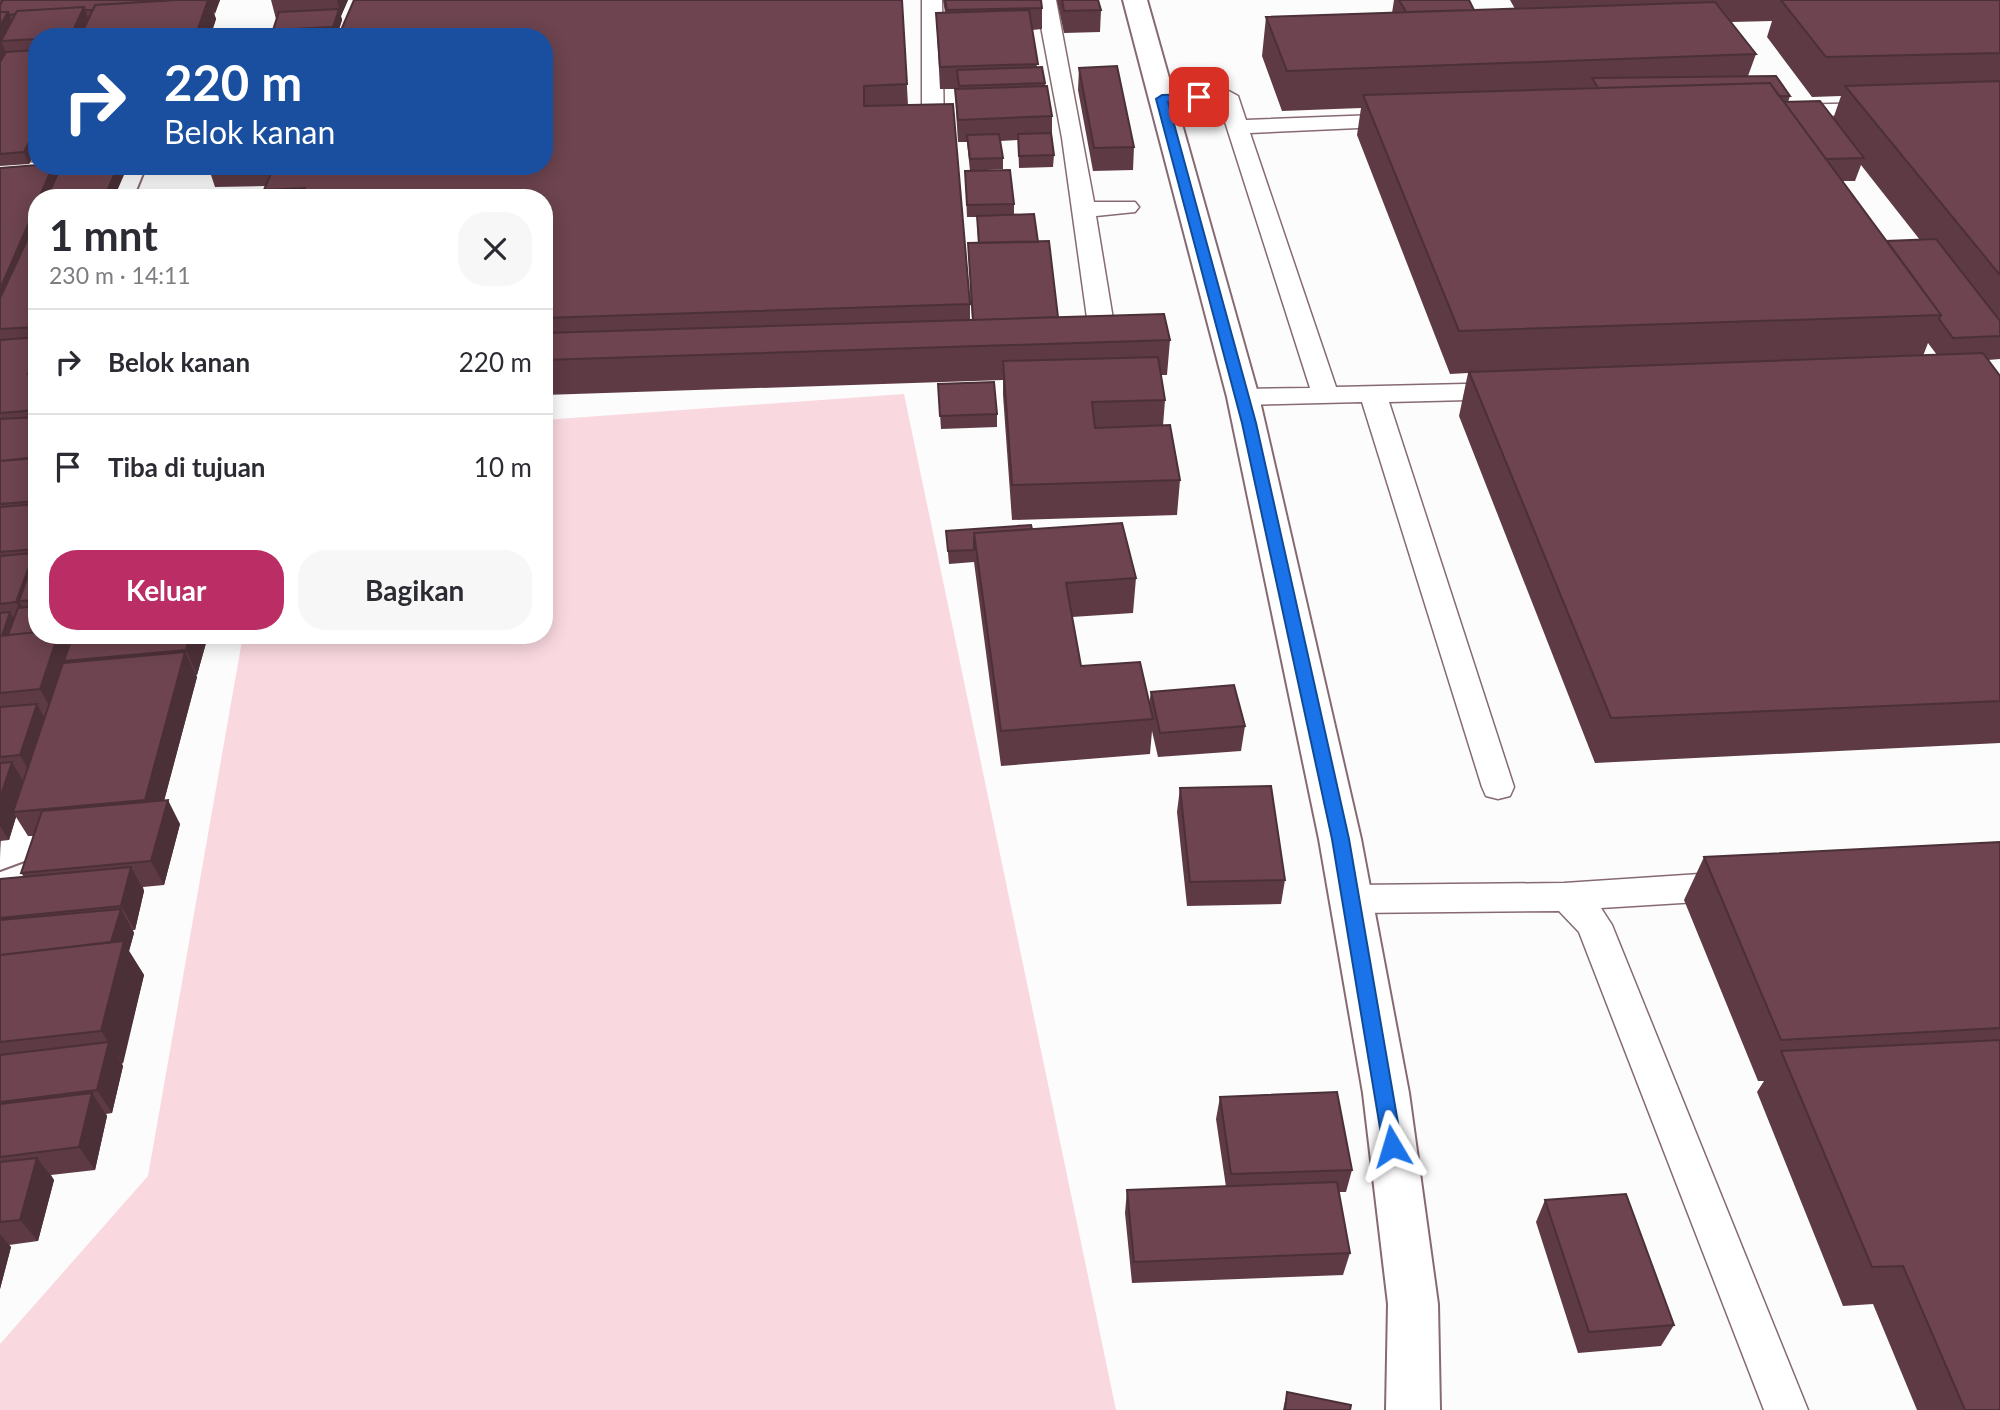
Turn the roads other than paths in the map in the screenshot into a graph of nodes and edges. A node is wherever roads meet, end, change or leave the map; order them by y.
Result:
1 (932, 0) edge
2 (1046, 0) edge
3 (1135, 0) edge
4 (1162, 99) junction
5 (1903, 108) edge
6 (1778, 111) edge
7 (1430, 119) edge
8 (1240, 127) junction
9 (933, 134) edge
10 (28, 167) edge
11 (0, 173) edge
12 (1127, 207) dead end
13 (1083, 210) junction
14 (1101, 325) edge
15 (1539, 390) edge
16 (1373, 394) junction
17 (1326, 395) junction
18 (1243, 397) junction
19 (52, 737) edge
20 (1498, 787) dead end
21 (0, 854) edge
22 (1766, 884) edge
23 (1564, 897) junction
24 (1352, 899) junction
25 (1413, 1410) edge
26 (1786, 1410) edge

1 - 9 lane
2 - 13 lane
3 - 4 street
4 - 8 lane
4 - 18 street
5 - 6 lane
7 - 8 lane
8 - 17 lane
10 - 11 street
12 - 13 lane
13 - 14 lane
15 - 16 lane
16 - 17 lane
16 - 20 lane
17 - 18 lane
18 - 24 street
19 - 21 street
22 - 23 lane
23 - 24 lane
23 - 26 lane
24 - 25 street

